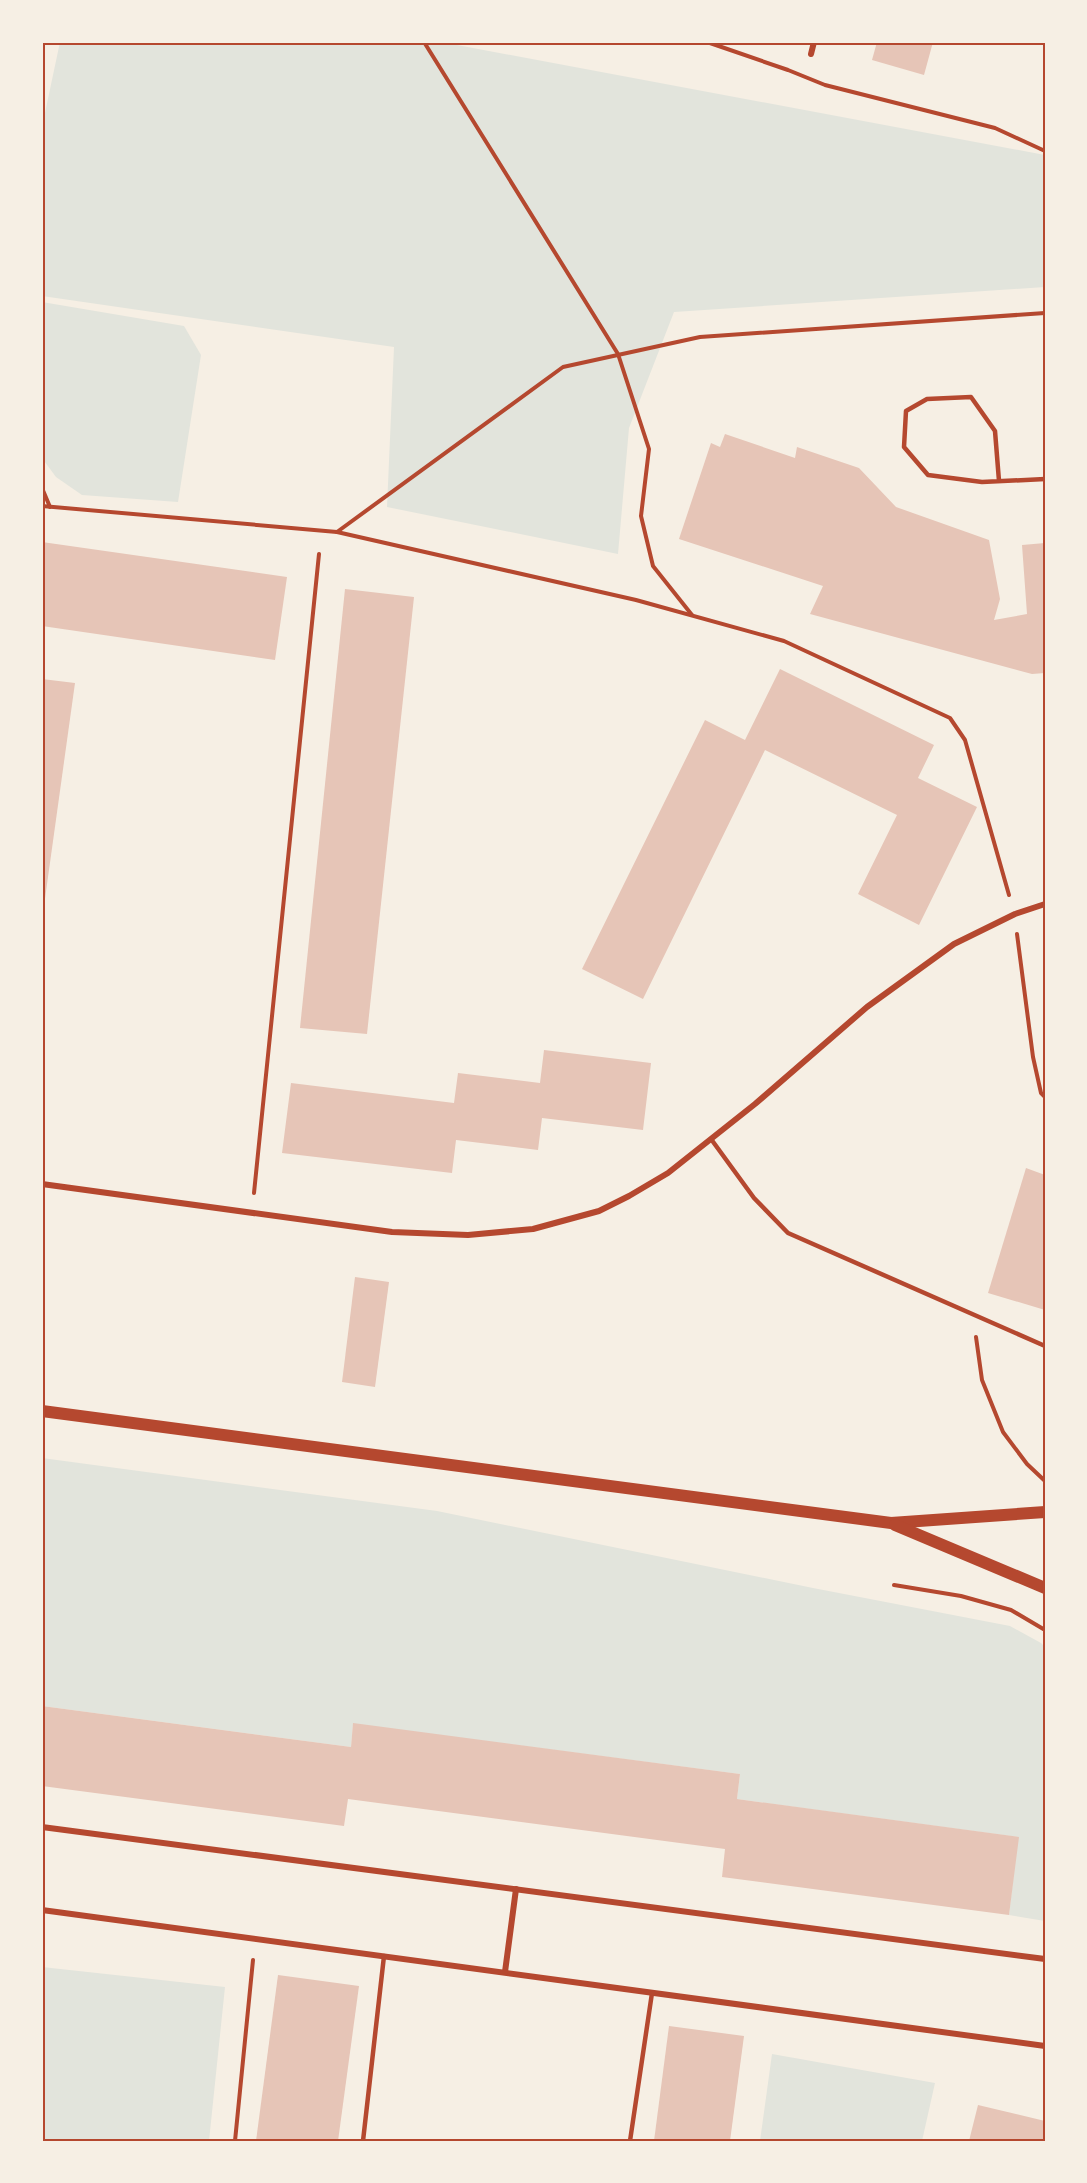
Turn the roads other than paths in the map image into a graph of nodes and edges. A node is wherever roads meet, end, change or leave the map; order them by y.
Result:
1 (814, 42) edge
2 (811, 54) dead end
3 (1045, 479) edge
4 (999, 481) junction
5 (1045, 904) edge
6 (711, 1139) junction
7 (42, 1184) edge
8 (1045, 1346) edge
9 (42, 1411) edge
10 (1045, 1512) edge
11 (891, 1523) junction
12 (1045, 1588) edge
13 (42, 1827) edge
14 (516, 1889) junction
15 (42, 1910) edge
16 (384, 1956) junction
17 (1045, 1959) edge
18 (505, 1972) junction
19 (652, 1993) junction
20 (1045, 2046) edge
21 (363, 2141) edge
22 (630, 2141) edge

1 - 2 street
3 - 4 lane
4 - 4 lane
5 - 6 street
6 - 7 street
6 - 8 lane
9 - 11 main road
10 - 11 main road
11 - 12 main road
13 - 14 street
14 - 17 street
14 - 18 street
15 - 16 street
16 - 18 street
16 - 21 lane
18 - 19 street
19 - 20 street
19 - 22 lane

